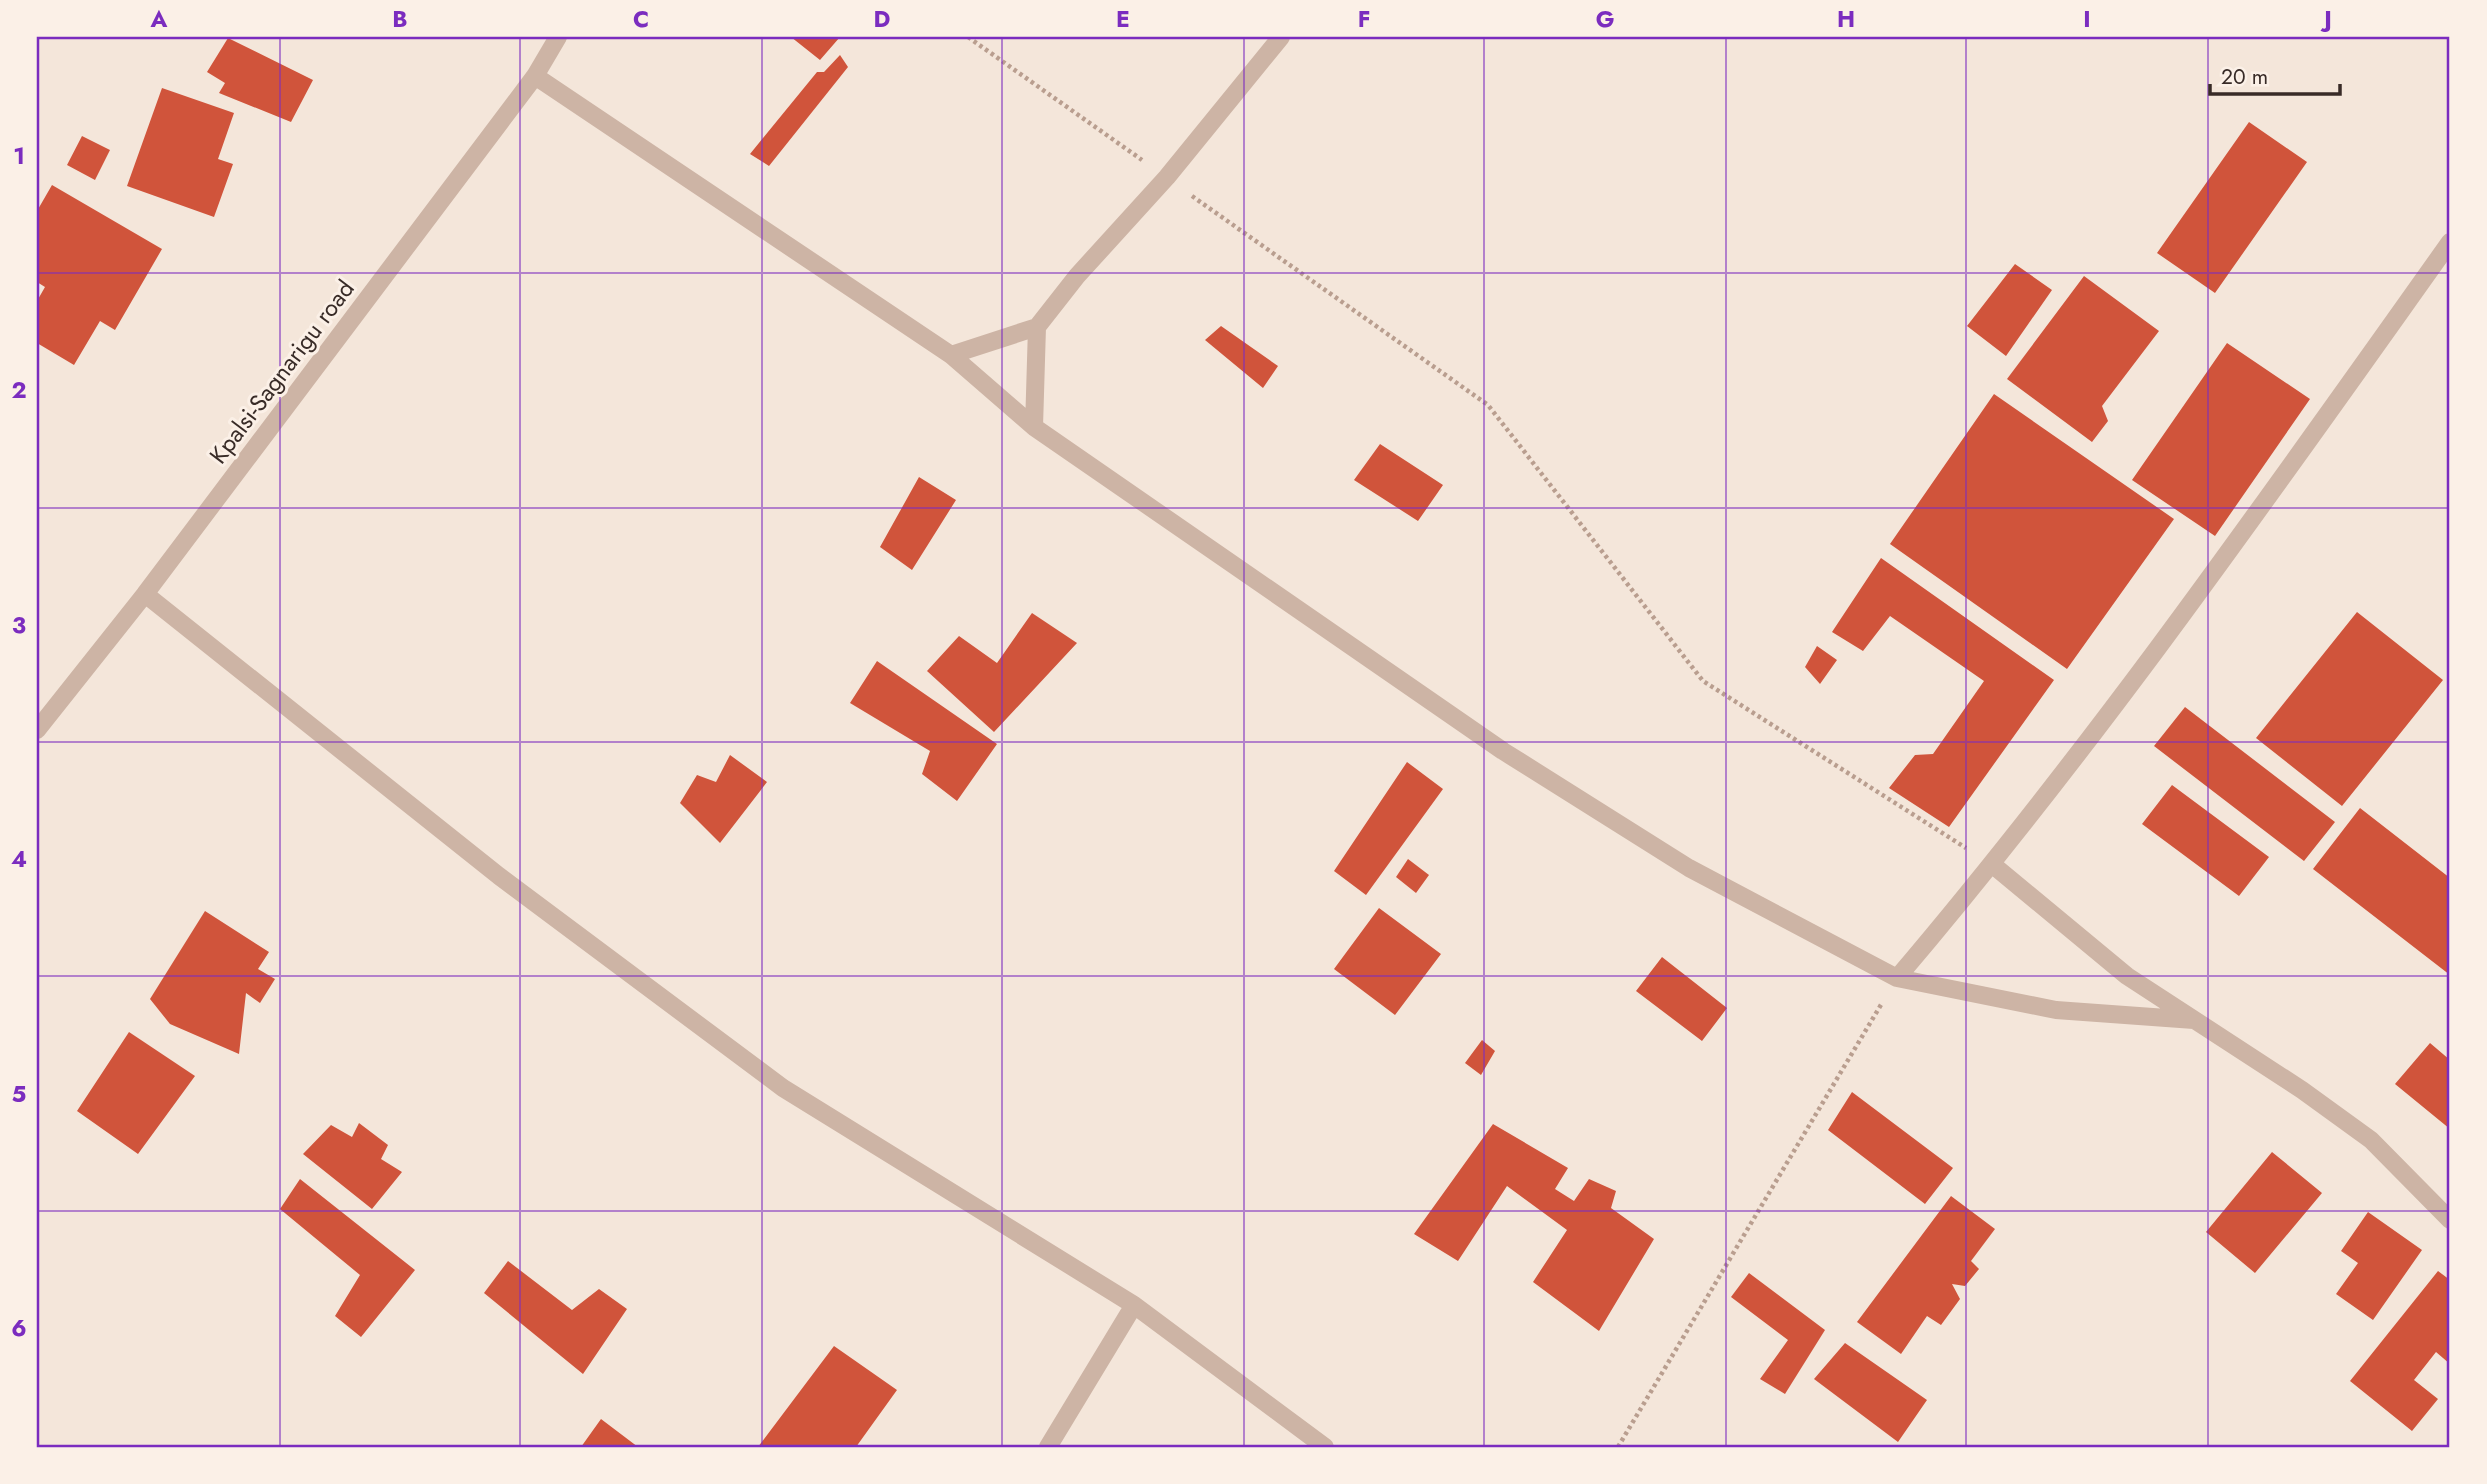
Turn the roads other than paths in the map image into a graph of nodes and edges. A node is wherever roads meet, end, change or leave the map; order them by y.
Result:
1 (558, 37) edge
2 (1281, 37) edge
3 (535, 76) junction
4 (2450, 242) edge
5 (1037, 327) junction
6 (951, 355) junction
7 (1034, 427) junction
8 (145, 594) junction
9 (37, 730) edge
10 (1993, 865) junction
11 (1897, 978) junction
12 (2194, 1020) junction
13 (2450, 1220) edge
14 (1134, 1305) junction
15 (1048, 1447) edge
16 (1325, 1447) edge

1 - 3 street, Kpalsi-Sagnarigu road
2 - 5 street
3 - 6 street
3 - 8 street, Kpalsi-Sagnarigu road
4 - 10 street
5 - 6 street
5 - 7 street
6 - 7 street
7 - 11 street
8 - 9 street, Kpalsi-Sagnarigu road
8 - 14 street
10 - 11 street
10 - 12 street
11 - 12 street
12 - 13 street
14 - 15 street
14 - 16 street

